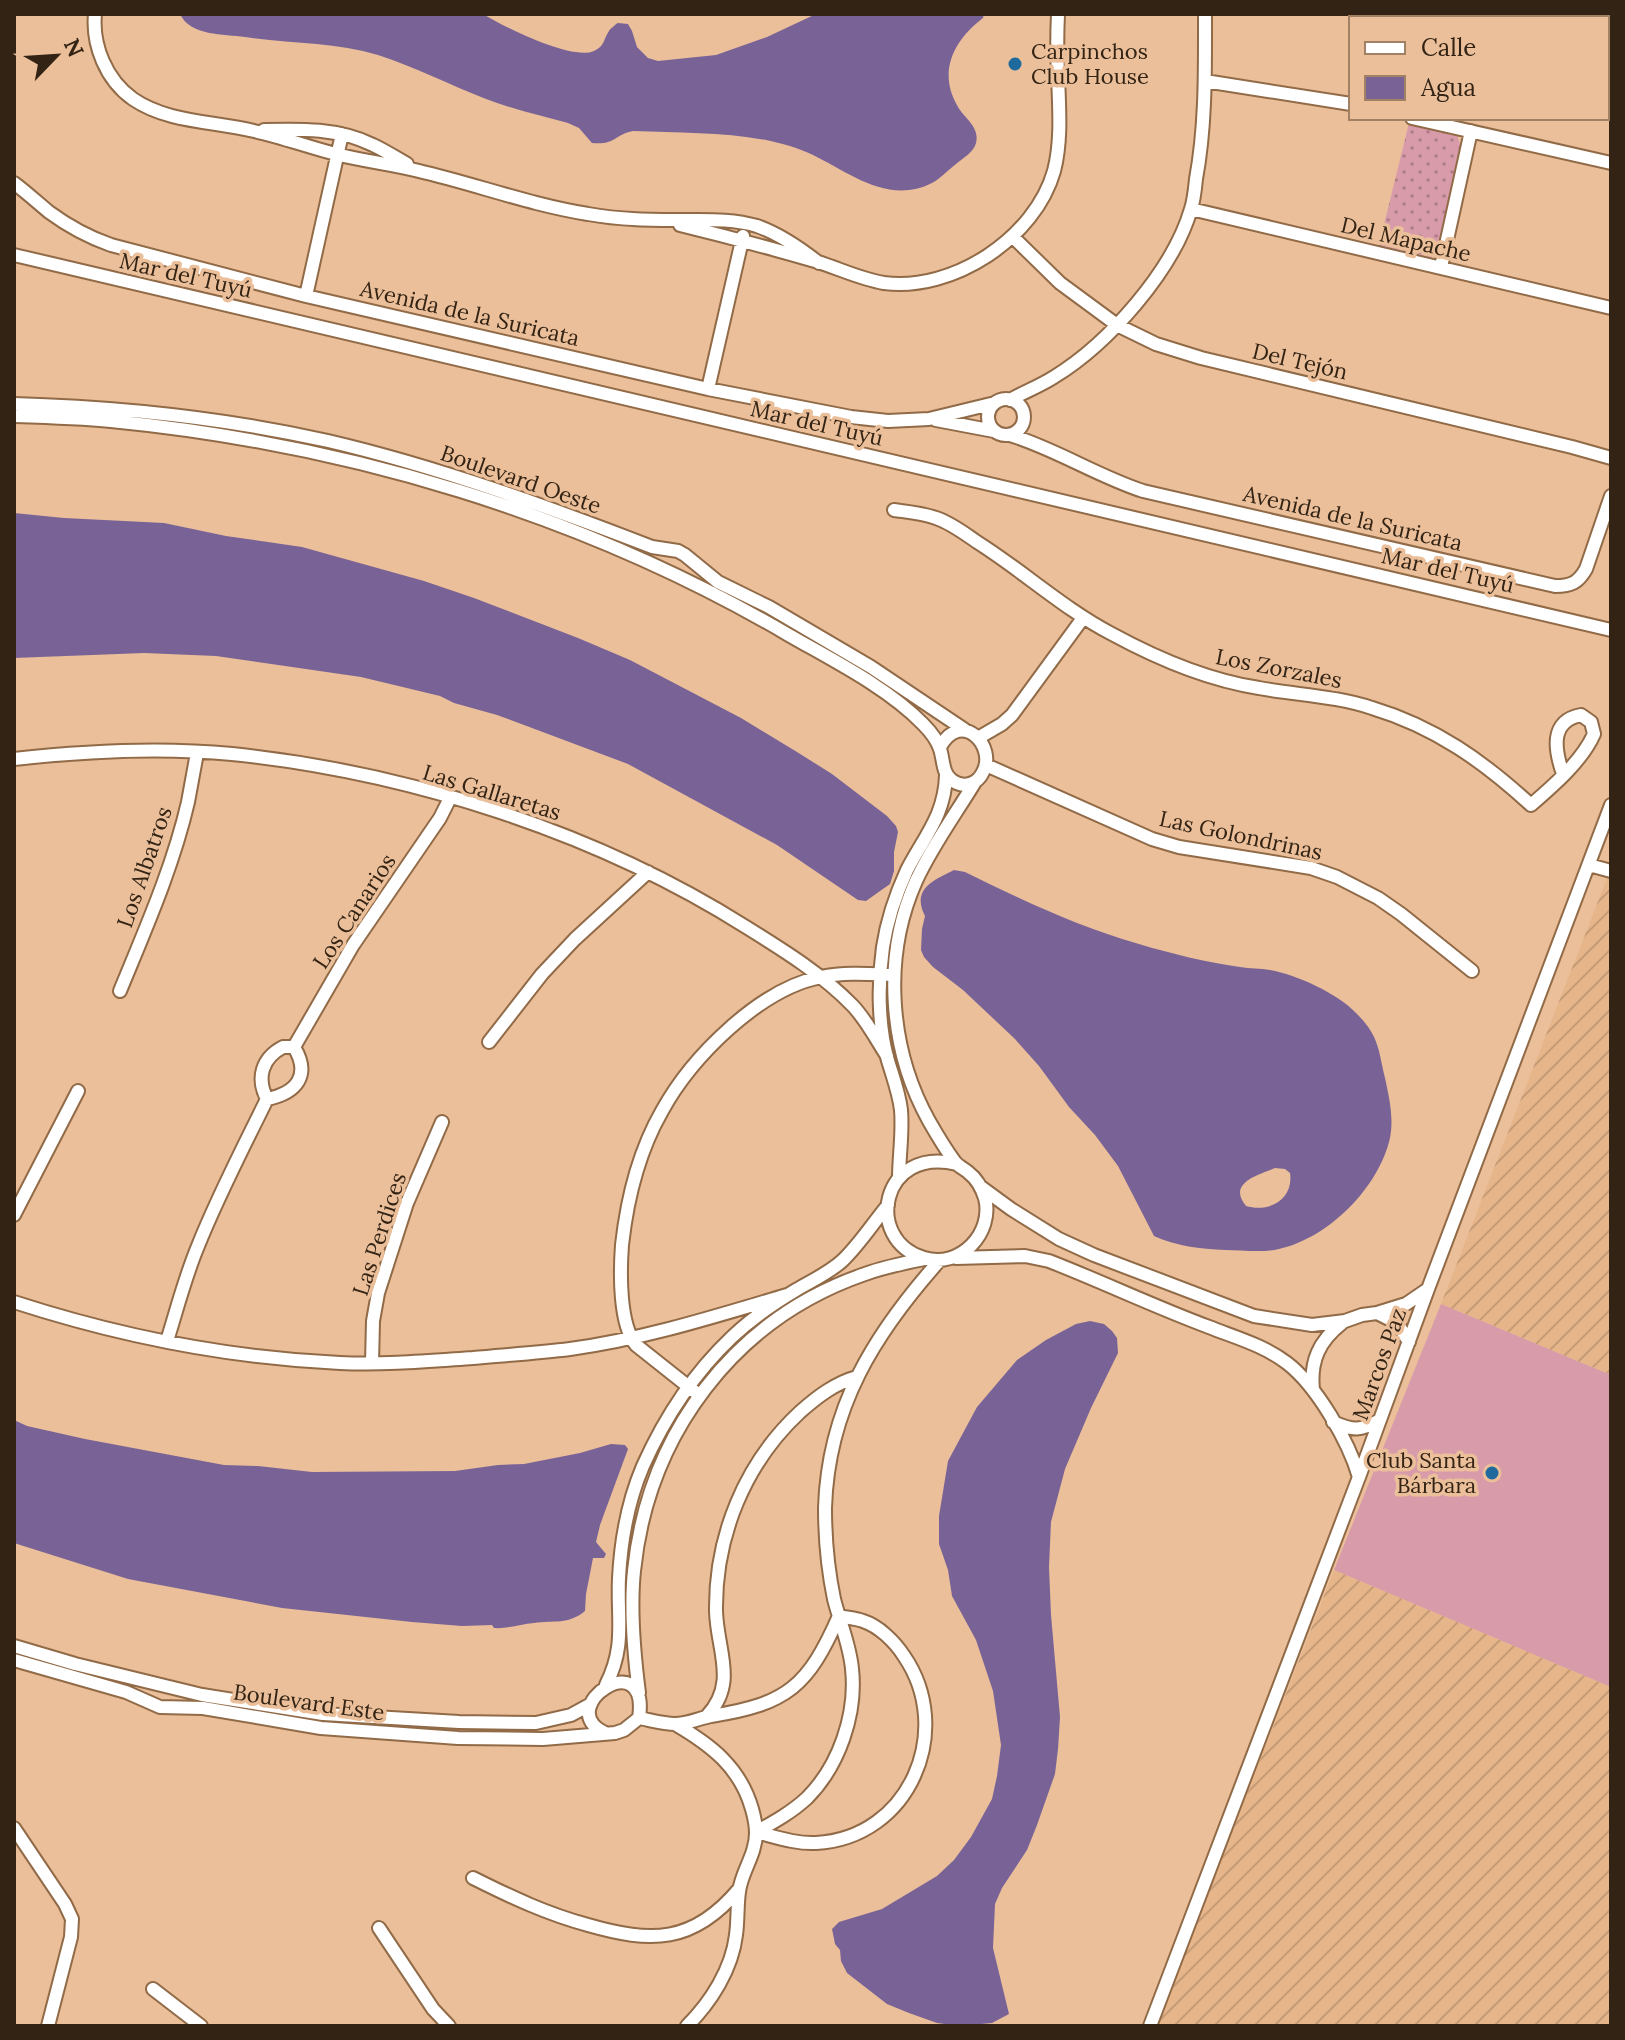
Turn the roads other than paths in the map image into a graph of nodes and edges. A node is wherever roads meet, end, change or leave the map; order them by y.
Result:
1 (95, 14) edge
2 (1058, 14) edge
3 (1205, 14) edge
4 (1603, 14) edge
5 (1611, 16) edge
6 (1205, 81) junction
7 (1349, 104) edge
8 (1421, 120) edge
9 (253, 131) junction
10 (1471, 131) junction
11 (342, 134) junction
12 (339, 155) junction
13 (1611, 163) edge
14 (419, 171) junction
15 (16, 184) edge
16 (1191, 209) junction
17 (658, 220) junction
18 (745, 223) junction
19 (1013, 237) junction
20 (742, 240) junction
21 (14, 255) edge
22 (819, 263) junction
23 (1441, 267) junction
24 (306, 296) junction
25 (1611, 308) edge
26 (1117, 325) junction
27 (708, 389) junction
28 (1029, 390) junction
29 (1010, 400) junction
30 (995, 403) junction
31 (14, 404) edge
32 (1022, 410) junction
33 (55, 411) junction
34 (14, 416) edge
35 (929, 419) junction
36 (235, 423) junction
37 (1022, 425) junction
38 (994, 431) junction
39 (1010, 435) junction
40 (233, 437) junction
41 (1036, 443) junction
42 (1611, 458) edge
43 (403, 468) junction
44 (1611, 496) edge
45 (894, 510) dead end
46 (575, 524) junction
47 (666, 550) junction
48 (693, 562) junction
49 (664, 570) junction
50 (680, 578) junction
51 (1083, 618) junction
52 (1611, 630) edge
53 (835, 654) junction
54 (965, 730) junction
55 (978, 738) junction
56 (940, 747) junction
57 (197, 753) junction
58 (14, 759) edge
59 (986, 765) junction
60 (1563, 774) dead end
61 (946, 775) junction
62 (975, 782) junction
63 (450, 798) junction
64 (1611, 805) edge
65 (1589, 865) junction
66 (1611, 871) edge
67 (648, 872) junction
68 (1472, 971) dead end
69 (887, 974) junction
70 (820, 977) junction
71 (120, 991) dead end
72 (489, 1042) dead end
73 (294, 1047) junction
74 (887, 1056) junction
75 (78, 1091) dead end
76 (267, 1099) junction
77 (442, 1122) dead end
78 (957, 1164) junction
79 (899, 1178) junction
80 (981, 1187) junction
81 (888, 1205) junction
82 (14, 1215) edge
83 (925, 1259) junction
84 (946, 1259) junction
85 (1428, 1289) junction
86 (787, 1295) junction
87 (14, 1302) edge
88 (1377, 1313) junction
89 (1345, 1321) junction
90 (630, 1338) junction
91 (167, 1341) junction
92 (1409, 1342) junction
93 (372, 1363) junction
94 (857, 1377) junction
95 (694, 1391) junction
96 (1314, 1391) junction
97 (1380, 1420) junction
98 (1333, 1422) junction
99 (1359, 1477) junction
100 (839, 1616) junction
101 (14, 1646) edge
102 (14, 1660) edge
103 (156, 1683) junction
104 (606, 1685) junction
105 (179, 1689) junction
106 (639, 1696) junction
107 (146, 1701) junction
108 (591, 1704) junction
109 (181, 1708) junction
110 (707, 1716) junction
111 (639, 1718) junction
112 (322, 1721) junction
113 (459, 1722) junction
114 (675, 1724) junction
115 (605, 1733) junction
116 (458, 1738) junction
117 (14, 1828) edge
118 (756, 1832) junction
119 (473, 1878) dead end
120 (739, 1889) junction
121 (379, 1928) dead end
122 (153, 1989) dead end
123 (48, 2026) edge
124 (201, 2026) edge
125 (449, 2026) edge
126 (687, 2026) edge
127 (1150, 2026) edge

1 - 9 street
2 - 19 street
3 - 6 street, Avenida de la Suricata
4 - 5 street
6 - 7 street
6 - 16 street, Avenida de la Suricata
8 - 10 street
9 - 11 street
9 - 12 street
10 - 13 street
10 - 23 street
11 - 12 street
11 - 14 street
12 - 14 street
12 - 24 street
14 - 17 street
15 - 24 street, Avenida de la Suricata
16 - 23 street, Del Mapache
16 - 26 street, Avenida de la Suricata
17 - 18 street
17 - 20 street
18 - 20 street
18 - 22 street
19 - 22 street
19 - 26 street, Del Tejón
20 - 22 street
20 - 27 street
21 - 52 street, Mar del Tuyú
23 - 25 street, Del Mapache
24 - 27 street, Avenida de la Suricata
26 - 28 street, Avenida de la Suricata
26 - 42 street, Del Tejón
27 - 35 street, Avenida de la Suricata
28 - 29 street, Avenida de la Suricata
28 - 32 street
29 - 30 street, Avenida de la Suricata
29 - 32 street
30 - 35 street, Avenida de la Suricata
30 - 38 street
31 - 33 street, Boulevard Oeste
32 - 37 street
33 - 34 street, Boulevard Oeste
33 - 36 street, Boulevard Oeste
33 - 40 street, Boulevard Oeste
35 - 38 street, Avenida de la Suricata
36 - 40 street
36 - 43 street, Boulevard Oeste
37 - 39 street
37 - 41 street, Avenida de la Suricata
38 - 39 street, Avenida de la Suricata
39 - 41 street, Avenida de la Suricata
40 - 43 street, Boulevard Oeste
41 - 44 street, Avenida de la Suricata
43 - 46 street, Boulevard Oeste
45 - 51 street, Los Zorzales
46 - 47 street, Boulevard Oeste
46 - 49 street, Boulevard Oeste
47 - 48 street, Boulevard Oeste
47 - 49 street
48 - 50 street
48 - 53 street, Boulevard Oeste
49 - 50 street, Boulevard Oeste
50 - 53 street, Boulevard Oeste
51 - 55 street
51 - 60 street, Los Zorzales
53 - 54 street, Boulevard Oeste
53 - 56 street, Boulevard Oeste
54 - 55 street
54 - 56 street
55 - 59 street
56 - 61 street
57 - 58 street, Las Gallaretas
57 - 63 street, Las Gallaretas
57 - 71 street, Los Albatros
59 - 62 street
59 - 68 street, Las Golondrinas
61 - 62 street
61 - 69 street
62 - 69 street
63 - 67 street, Las Gallaretas
63 - 73 street, Los Canarios
64 - 65 street, Marcos Paz
65 - 66 street
65 - 85 street, Marcos Paz
67 - 70 street, Las Gallaretas
67 - 72 street
69 - 70 street
69 - 74 street
69 - 78 street
70 - 74 street, Las Gallaretas
70 - 90 street
73 - 76 street, Los Canarios
73 - 76 street
74 - 79 street
75 - 82 street
76 - 91 street, Los Canarios
77 - 93 street, Las Perdices
78 - 79 street
78 - 80 street
79 - 81 street
80 - 84 street
80 - 89 street
81 - 83 street
81 - 86 street
83 - 84 street
83 - 95 street
84 - 94 street
84 - 96 street
85 - 88 street
85 - 92 street, Marcos Paz
86 - 90 street
86 - 95 street
87 - 91 street
88 - 89 street
88 - 92 street
89 - 96 street
90 - 93 street
90 - 95 street
91 - 93 street
92 - 97 street, Marcos Paz
94 - 100 street
94 - 110 street
95 - 104 street
95 - 106 street
96 - 98 street
97 - 98 street
97 - 99 street, Marcos Paz
98 - 99 street
99 - 127 street, Marcos Paz
100 - 110 street
100 - 118 street
100 - 118 street
101 - 103 street, Boulevard Este
102 - 107 street, Boulevard Este
103 - 105 street, Boulevard Este
103 - 107 street
104 - 106 street
104 - 108 street
105 - 109 street
105 - 112 street, Boulevard Este
106 - 111 street
107 - 109 street, Boulevard Este
108 - 113 street, Boulevard Este
108 - 115 street
109 - 112 street, Boulevard Este
110 - 114 street
111 - 114 street
111 - 115 street
112 - 113 street, Boulevard Este
112 - 116 street, Boulevard Este
113 - 116 street
114 - 118 street
115 - 116 street, Boulevard Este
117 - 123 street
118 - 120 street
119 - 120 street
120 - 126 street
121 - 125 street
122 - 124 street

